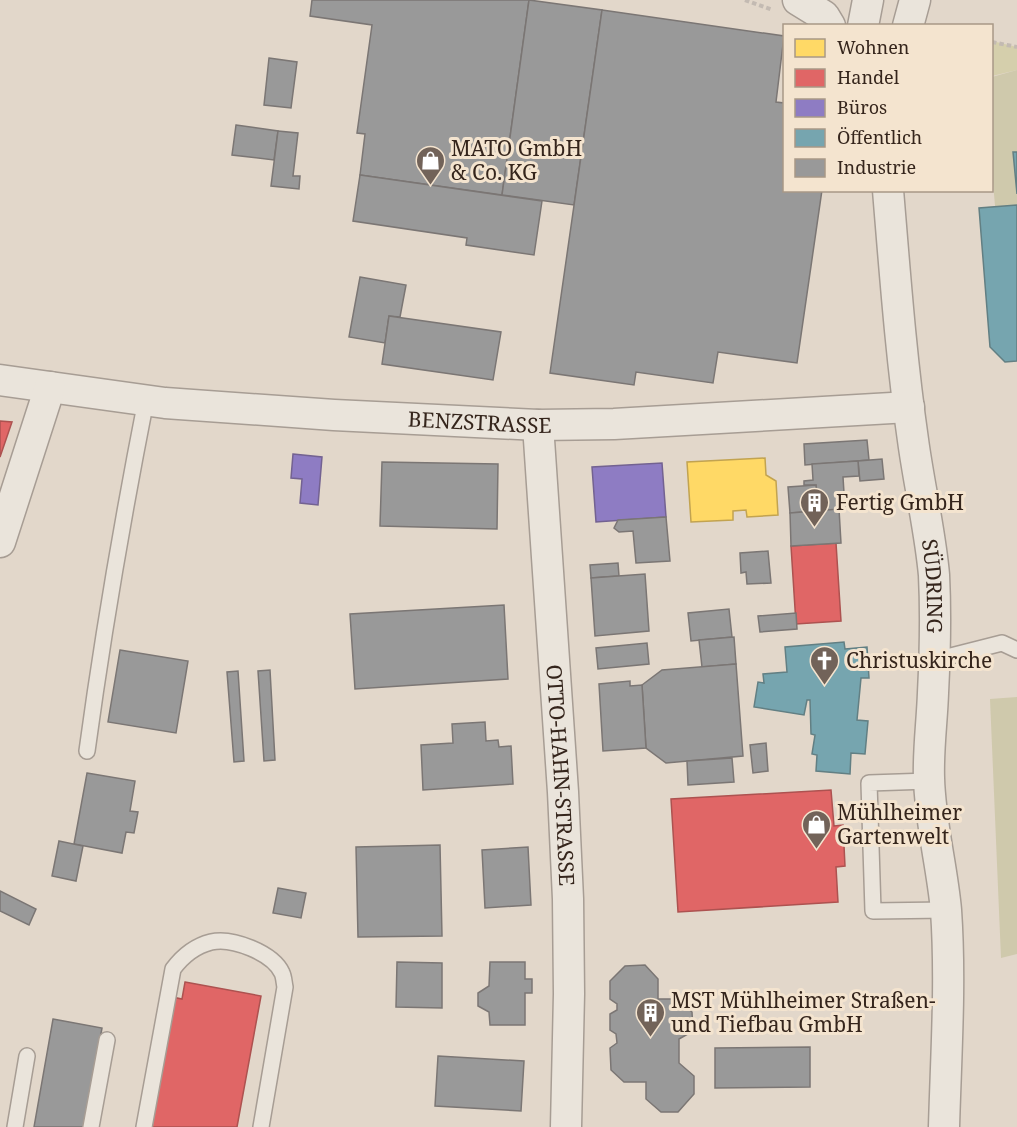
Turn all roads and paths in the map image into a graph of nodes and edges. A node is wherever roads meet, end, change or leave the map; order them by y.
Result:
1 (798, 0) edge
2 (868, 0) edge
3 (915, 0) edge
4 (829, 24) edge
5 (863, 24) edge
6 (909, 24) edge
7 (993, 42) edge
8 (1017, 47) edge
9 (888, 192) edge
10 (0, 380) edge
11 (50, 387) junction
12 (146, 400) junction
13 (909, 407) junction
14 (538, 424) junction
15 (0, 542) edge
16 (1017, 650) edge
17 (935, 660) junction
18 (87, 751) dead end
19 (929, 781) junction
20 (946, 910) junction
21 (107, 1040) dead end
22 (27, 1056) dead end
23 (15, 1127) edge
24 (91, 1127) edge
25 (144, 1127) edge
26 (261, 1127) edge
27 (566, 1127) edge
28 (944, 1127) edge

1 - 4 street
2 - 5 street
3 - 6 street
7 - 8 path
9 - 13 street, SÜDRING
10 - 11 street, BENZSTRASSE
11 - 12 street, BENZSTRASSE
11 - 15 street
12 - 14 street, BENZSTRASSE
12 - 18 lane
13 - 14 street, BENZSTRASSE
13 - 17 street, SÜDRING
14 - 27 street, OTTO-HAHN-STRASSE
16 - 17 lane
17 - 19 street, SÜDRING
19 - 20 street, SÜDRING
19 - 20 lane
20 - 28 street, SÜDRING
21 - 24 lane
22 - 23 lane
25 - 26 lane

